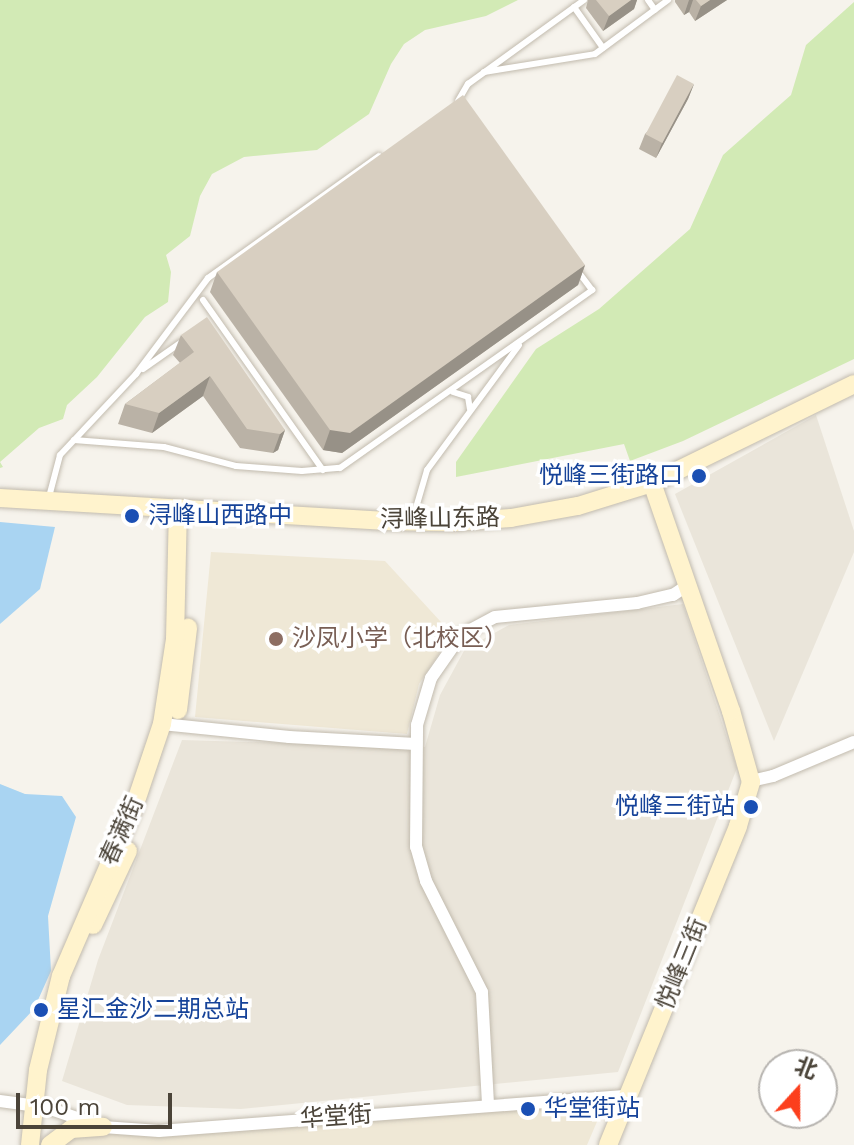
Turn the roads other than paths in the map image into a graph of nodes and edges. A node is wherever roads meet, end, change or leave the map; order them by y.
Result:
1 (584, 0) edge
2 (648, 0) edge
3 (668, 0) edge
4 (574, 7) junction
5 (655, 10) junction
6 (603, 48) junction
7 (484, 72) junction
8 (458, 101) junction
9 (445, 110) edge
10 (464, 110) edge
11 (384, 153) edge
12 (571, 260) edge
13 (203, 300) dead end
14 (215, 318) junction
15 (204, 326) edge
16 (193, 334) edge
17 (523, 339) junction
18 (136, 374) junction
19 (854, 384) edge
20 (446, 395) junction
21 (469, 412) junction
22 (74, 440) junction
23 (323, 471) junction
24 (652, 483) junction
25 (0, 498) edge
26 (48, 501) junction
27 (184, 509) junction
28 (411, 522) junction
29 (688, 585) junction
30 (168, 725) junction
31 (854, 742) edge
32 (416, 744) junction
33 (751, 781) junction
34 (628, 1096) junction
35 (0, 1101) edge
36 (488, 1104) junction
37 (39, 1107) junction
38 (103, 1127) junction
39 (30, 1145) edge
40 (42, 1145) edge
41 (50, 1145) edge
42 (608, 1145) edge

1 - 4 lane
2 - 5 lane
3 - 5 lane
4 - 6 lane
4 - 7 lane
5 - 6 lane
6 - 7 lane
7 - 8 lane
8 - 9 lane
8 - 10 lane
11 - 18 lane
12 - 17 lane
13 - 14 lane
14 - 15 lane
14 - 23 lane
16 - 18 lane
17 - 20 lane
17 - 21 lane
18 - 22 lane
19 - 24 street, 浔峰山东路
20 - 21 lane
20 - 23 lane
21 - 28 lane
22 - 23 lane
22 - 26 lane
24 - 28 street, 浔峰山东路
24 - 29 street
25 - 26 street, 浔峰山东路
26 - 27 street, 浔峰山东路
27 - 28 street, 浔峰山东路
27 - 30 street, 春满街
29 - 32 street
29 - 33 street
30 - 32 street
30 - 37 street, 春满街
31 - 33 street
32 - 36 street
33 - 34 street, 悦峰三街
34 - 36 street, 华堂街
34 - 42 street, 悦峰三街
35 - 37 street, 华堂街
36 - 38 street, 华堂街
37 - 38 street, 华堂街
37 - 39 street, 春满街
37 - 40 street, 春满街
38 - 41 street

